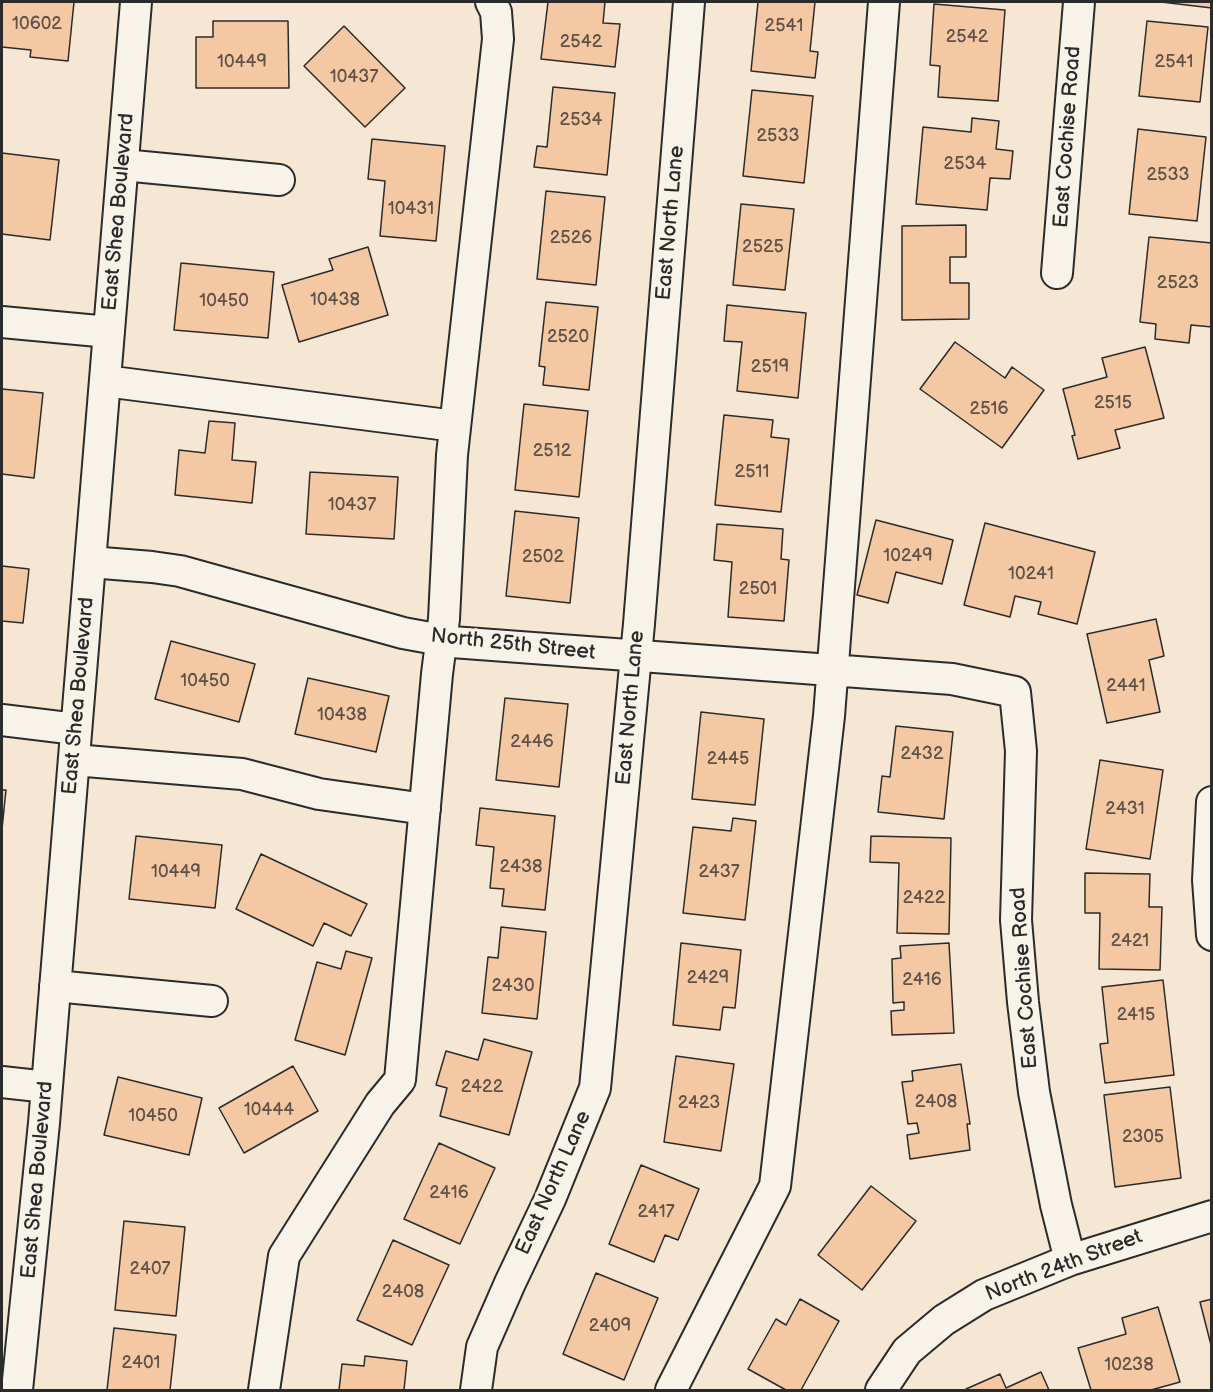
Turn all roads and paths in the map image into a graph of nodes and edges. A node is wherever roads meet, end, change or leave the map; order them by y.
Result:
1 (136, 2) edge
2 (491, 2) edge
3 (689, 2) edge
4 (884, 2) edge
5 (1079, 2) edge
6 (123, 165) junction
7 (279, 180) dead end
8 (1058, 273) dead end
9 (2, 322) edge
10 (109, 332) junction
11 (105, 381) junction
12 (455, 426) junction
13 (90, 562) junction
14 (442, 640) junction
15 (636, 657) junction
16 (832, 670) junction
17 (1015, 692) joint
18 (2, 720) edge
19 (76, 729) junction
20 (74, 760) junction
21 (1212, 801) edge
22 (425, 809) junction
23 (1212, 935) edge
24 (55, 986) junction
25 (212, 1001) dead end
26 (2, 1082) edge
27 (46, 1087) junction
28 (1212, 1216) edge
29 (1071, 1260) junction
30 (17, 1390) edge
31 (264, 1390) edge
32 (476, 1390) edge
33 (671, 1390) edge
34 (881, 1390) edge

1 - 6 street, East Shea Boulevard
2 - 12 street
3 - 15 street, East North Lane
4 - 16 street
5 - 8 street, East Cochise Road
6 - 7 street
6 - 10 street, East Shea Boulevard
9 - 10 street
10 - 11 street, East Shea Boulevard
11 - 12 street
11 - 13 street, East Shea Boulevard
12 - 14 street
13 - 14 street, North 25th Street
13 - 19 street, East Shea Boulevard
14 - 15 street, North 25th Street
14 - 22 street
15 - 16 street, North 25th Street
15 - 32 street, East North Lane
16 - 17 street, North 25th Street
16 - 33 street
17 - 29 street, East Cochise Road
18 - 19 street
19 - 20 street, East Shea Boulevard
20 - 22 street
20 - 24 street, East Shea Boulevard
21 - 23 street
22 - 31 street
24 - 25 street
24 - 27 street, East Shea Boulevard
26 - 27 street
27 - 30 street, East Shea Boulevard
28 - 29 street, North 24th Street
29 - 34 street, North 24th Street

